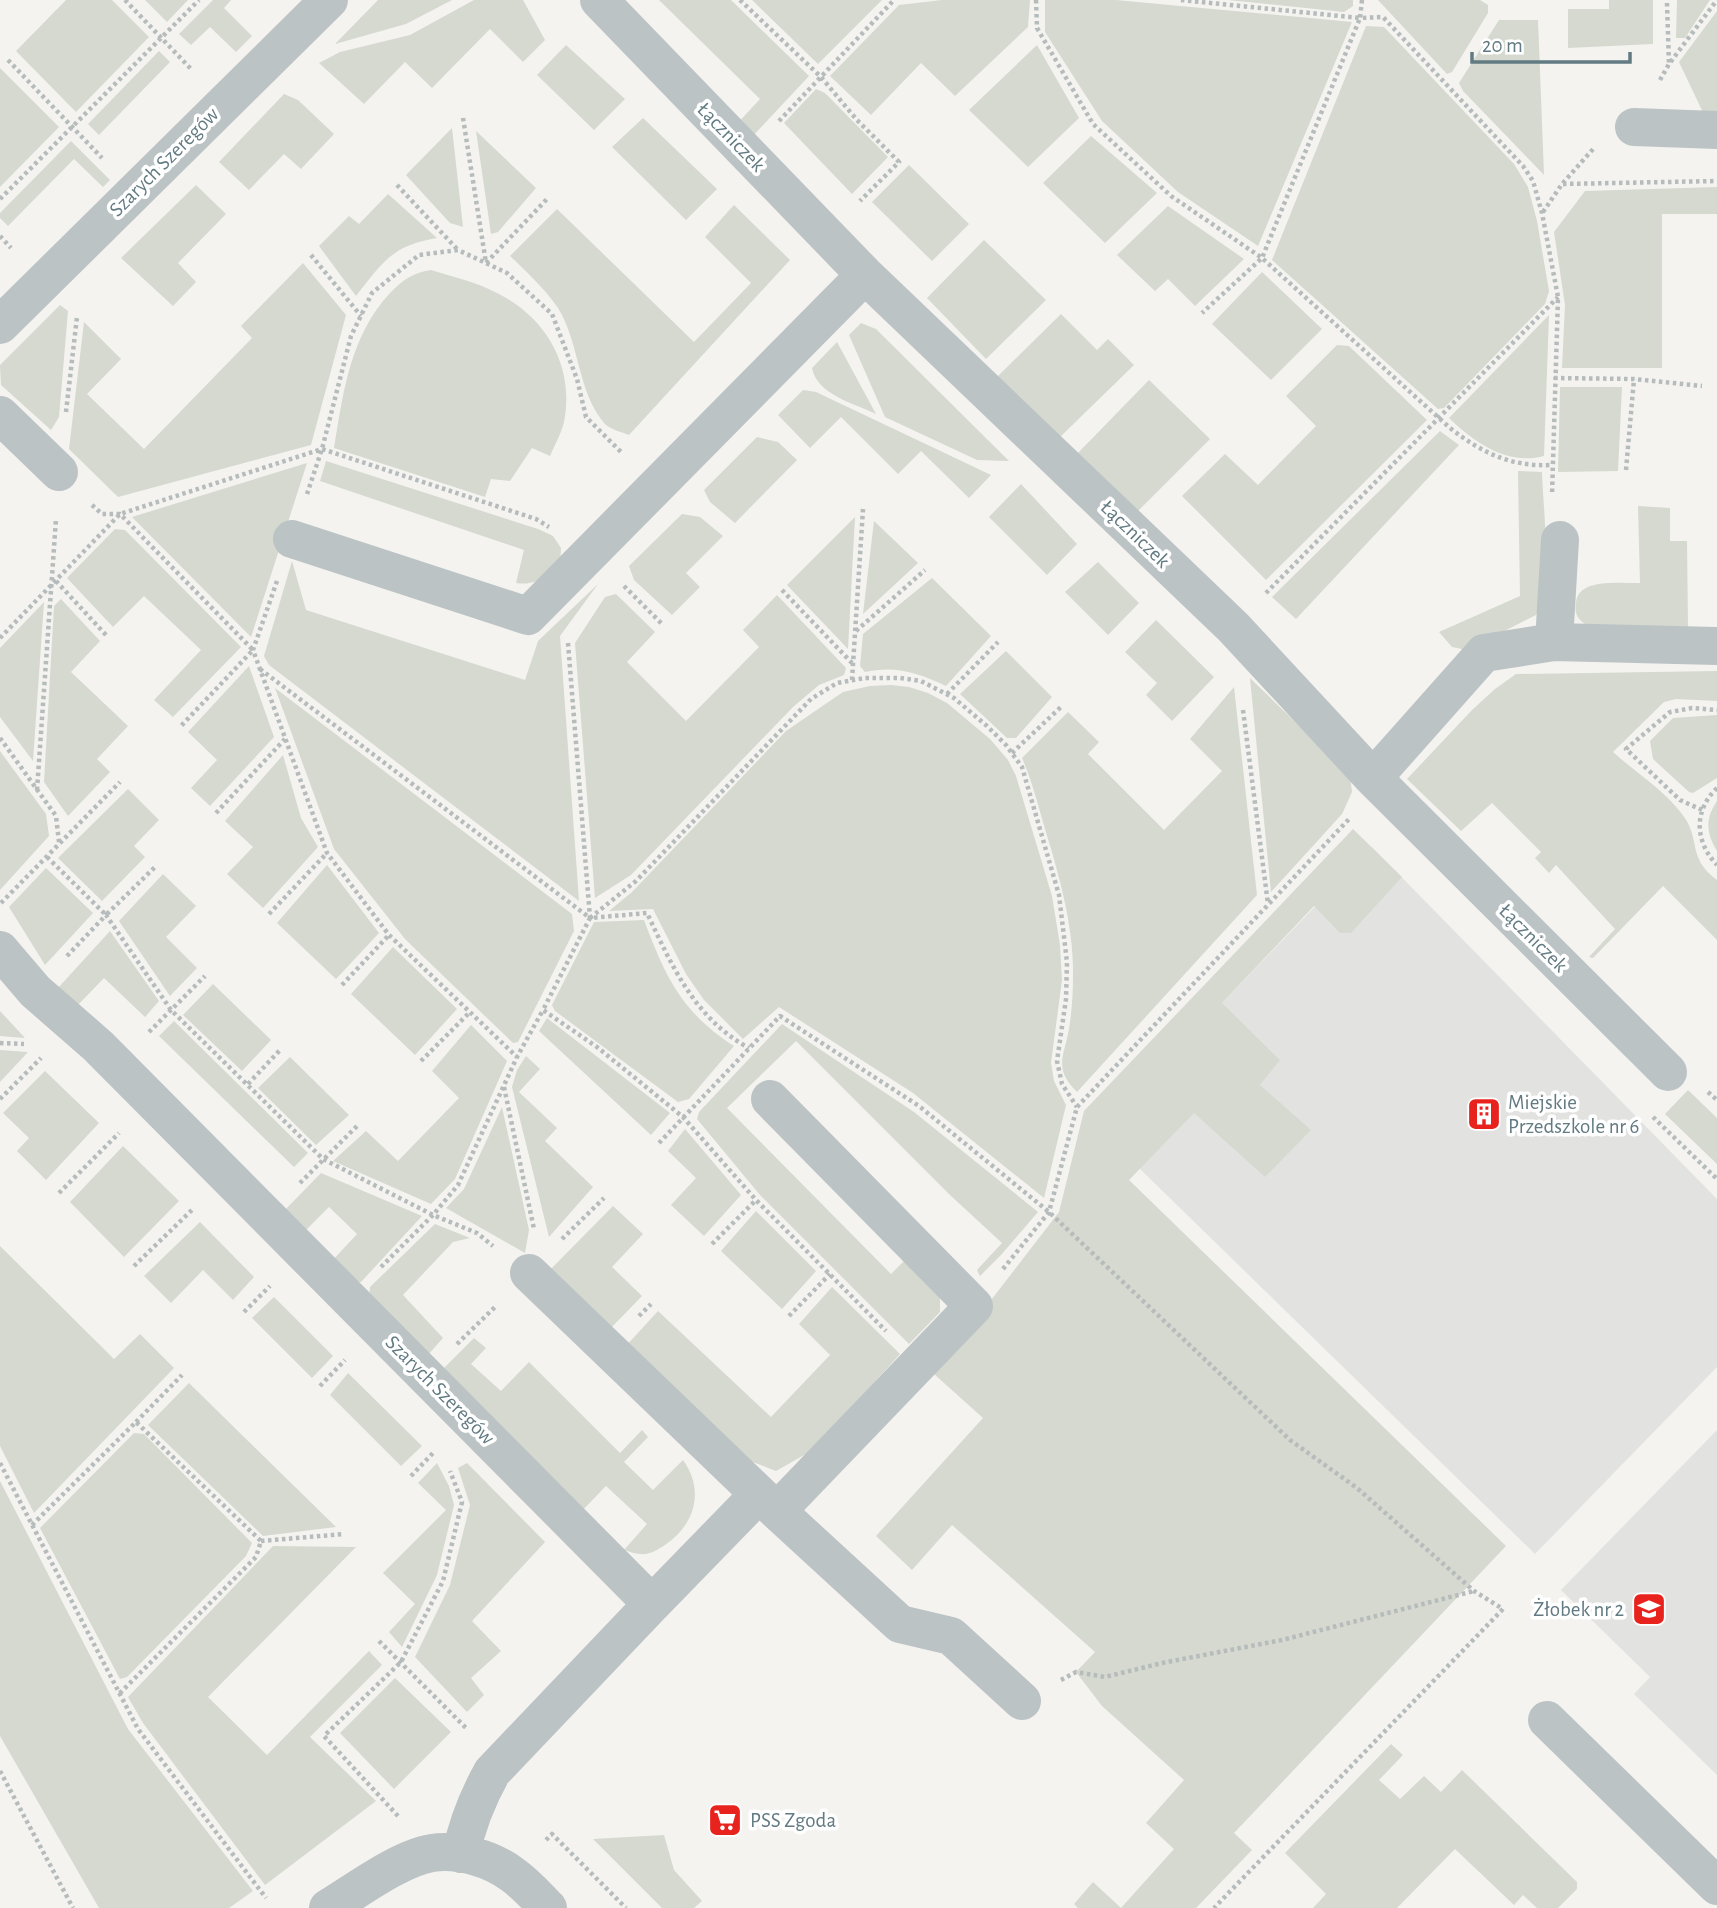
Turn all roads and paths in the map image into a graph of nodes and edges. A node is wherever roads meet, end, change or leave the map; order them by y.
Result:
1 (125, 0) edge
2 (199, 0) edge
3 (328, 0) edge
4 (599, 0) edge
5 (740, 0) edge
6 (894, 0) edge
7 (1036, 0) edge
8 (1181, 0) edge
9 (1362, 0) edge
10 (1717, 0) edge
11 (1667, 3) dead end
12 (1360, 18) junction
13 (161, 38) junction
14 (8, 60) dead end
15 (1669, 65) junction
16 (821, 77) junction
17 (224, 103) junction
18 (463, 118) dead end
19 (72, 127) junction
20 (1634, 127) junction
21 (1717, 130) edge
22 (747, 154) junction
23 (1717, 181) edge
24 (1562, 184) junction
25 (397, 185) dead end
26 (134, 192) junction
27 (0, 199) edge
28 (547, 199) dead end
29 (1542, 213) junction
30 (827, 233) junction
31 (87, 239) junction
32 (458, 250) junction
33 (311, 255) dead end
34 (1262, 258) junction
35 (486, 263) junction
36 (865, 275) junction
37 (1558, 297) junction
38 (1202, 313) dead end
39 (361, 316) junction
40 (0, 325) edge
41 (1555, 378) junction
42 (1634, 379) junction
43 (1702, 386) dead end
44 (0, 415) edge
45 (1439, 417) junction
46 (322, 449) junction
47 (1552, 465) junction
48 (1626, 470) dead end
49 (59, 472) junction
50 (655, 486) junction
51 (863, 509) dead end
52 (120, 514) junction
53 (292, 539) junction
54 (1560, 540) joint
55 (590, 554) junction
56 (925, 570) dead end
57 (54, 584) junction
58 (623, 586) dead end
59 (782, 590) dead end
60 (663, 625) dead end
61 (1233, 627) junction
62 (855, 632) junction
63 (106, 635) dead end
64 (0, 638) edge
65 (568, 639) dead end
66 (998, 642) dead end
67 (1554, 642) junction
68 (1717, 646) edge
69 (253, 650) junction
70 (853, 664) junction
71 (260, 668) junction
72 (852, 680) junction
73 (947, 694) junction
74 (1062, 706) dead end
75 (1717, 710) edge
76 (181, 726) dead end
77 (0, 738) edge
78 (285, 740) junction
79 (1012, 753) junction
80 (1373, 778) junction
81 (120, 782) dead end
82 (1717, 788) edge
83 (37, 790) junction
84 (1702, 810) junction
85 (216, 813) dead end
86 (59, 843) junction
87 (327, 853) junction
88 (47, 857) junction
89 (1717, 865) edge
90 (155, 867) dead end
91 (0, 904) edge
92 (1268, 904) junction
93 (270, 914) dead end
94 (106, 915) junction
95 (590, 918) junction
96 (389, 935) junction
97 (0, 950) edge
98 (205, 976) dead end
99 (342, 985) dead end
100 (35, 990) junction
101 (171, 1010) junction
102 (543, 1010) junction
103 (470, 1012) junction
104 (749, 1048) junction
105 (281, 1049) dead end
106 (48, 1050) dead end
107 (517, 1057) junction
108 (421, 1061) dead end
109 (1668, 1072) dead end
110 (248, 1084) junction
111 (503, 1085) junction
112 (0, 1099) edge
113 (770, 1099) dead end
114 (151, 1100) junction
115 (1077, 1107) junction
116 (683, 1117) junction
117 (359, 1124) dead end
118 (119, 1132) junction
119 (129, 1142) dead end
120 (659, 1143) dead end
121 (323, 1160) junction
122 (226, 1176) junction
123 (59, 1193) dead end
124 (185, 1198) dead end
125 (604, 1198) dead end
126 (756, 1200) junction
127 (195, 1207) junction
128 (1049, 1212) junction
129 (433, 1215) junction
130 (204, 1217) dead end
131 (712, 1244) dead end
132 (134, 1266) dead end
133 (535, 1267) junction
134 (830, 1274) junction
135 (349, 1299) junction
136 (974, 1306) junction
137 (789, 1316) dead end
138 (346, 1358) dead end
139 (918, 1364) junction
140 (355, 1367) dead end
141 (182, 1375) dead end
142 (425, 1376) junction
143 (136, 1422) junction
144 (437, 1449) dead end
145 (442, 1458) dead end
146 (0, 1463) edge
147 (447, 1467) dead end
148 (768, 1502) junction
149 (32, 1525) junction
150 (344, 1534) dead end
151 (261, 1541) junction
152 (1474, 1591) junction
153 (652, 1604) junction
154 (379, 1641) dead end
155 (401, 1662) junction
156 (119, 1694) junction
157 (1022, 1700) joint
158 (1547, 1720) dead end
159 (500, 1762) junction
160 (0, 1771) edge
161 (447, 1854) junction
162 (1717, 1886) edge
163 (266, 1898) dead end
164 (74, 1908) edge
165 (328, 1908) edge
166 (548, 1908) edge
167 (1214, 1908) edge

1 - 13 path
2 - 13 path
3 - 17 street, Szarych Szeregów
4 - 22 street, Łączniczek
5 - 16 path
6 - 16 path
7 - 34 path
8 - 12 path
9 - 12 path
10 - 15 path
11 - 15 path
12 - 29 path
12 - 34 path
13 - 17 path
13 - 19 path
14 - 19 path
15 - 20 path
16 - 22 path
16 - 30 path
17 - 26 street, Szarych Szeregów
18 - 35 path
19 - 26 path
19 - 27 path
20 - 21 street
20 - 24 path
22 - 30 street, Łączniczek
23 - 24 path
24 - 29 path
25 - 32 path
26 - 31 street, Szarych Szeregów
28 - 35 path
29 - 37 path
30 - 36 street, Łączniczek
31 - 40 street, Szarych Szeregów
31 - 49 path
32 - 35 path
32 - 39 path
33 - 39 path
34 - 38 path
34 - 45 path
35 - 50 path
36 - 50 street
36 - 61 street, Łączniczek
37 - 41 path
37 - 45 path
39 - 46 path
41 - 42 path
41 - 47 path
42 - 43 path
42 - 48 path
44 - 49 street
45 - 47 path
45 - 61 path
46 - 52 path
46 - 53 path
46 - 55 path
47 - 54 path
49 - 52 path
49 - 57 path
50 - 55 street
51 - 62 path
52 - 57 path
52 - 69 path
53 - 55 street
53 - 69 path
54 - 67 street
56 - 62 path
57 - 63 path
57 - 64 path
57 - 83 path
58 - 60 path
59 - 70 path
61 - 80 street, Łączniczek
61 - 92 path
62 - 70 path
65 - 95 path
66 - 73 path
67 - 68 street
67 - 80 street
69 - 71 path
69 - 76 path
70 - 72 path
71 - 78 path
71 - 95 path
72 - 73 path
72 - 95 path
73 - 79 path
74 - 79 path
75 - 84 path
77 - 83 path
78 - 85 path
78 - 87 path
79 - 115 path
80 - 92 path
80 - 109 street, Łączniczek
81 - 86 path
82 - 84 path
83 - 86 path
84 - 89 path
86 - 88 path
87 - 93 path
87 - 96 path
88 - 91 path
88 - 94 path
90 - 94 path
92 - 115 path
94 - 100 path
94 - 101 path
95 - 102 path
95 - 104 path
96 - 99 path
96 - 103 path
97 - 100 street, Szarych Szeregów
98 - 101 path
100 - 114 street, Szarych Szeregów
101 - 110 path
102 - 107 path
102 - 116 path
103 - 107 path
103 - 108 path
104 - 116 path
104 - 128 path
105 - 110 path
106 - 112 path
107 - 111 path
110 - 121 path
111 - 129 path
111 - 133 path
113 - 136 street
114 - 118 path
114 - 122 street, Szarych Szeregów
115 - 128 path
116 - 120 path
116 - 126 path
117 - 121 path
118 - 119 path
118 - 123 path
121 - 129 path
122 - 127 path
122 - 135 street, Szarych Szeregów
124 - 127 path
125 - 133 path
126 - 131 path
126 - 134 path
127 - 130 path
127 - 132 path
128 - 136 path
128 - 152 path
129 - 133 path
129 - 135 path
133 - 142 path
133 - 148 street
134 - 137 path
134 - 139 path
135 - 142 street, Szarych Szeregów
136 - 139 street
138 - 140 path
139 - 148 street
141 - 143 path
142 - 153 street, Szarych Szeregów
143 - 149 path
143 - 151 path
144 - 145 path
146 - 149 path
147 - 155 path
148 - 153 street
148 - 157 street
149 - 156 path
150 - 151 path
151 - 156 path
152 - 157 path
152 - 167 path
153 - 159 street
154 - 155 path
155 - 159 path
155 - 161 path
156 - 163 path
158 - 162 street
159 - 161 street
160 - 164 path
161 - 165 street
161 - 166 street

